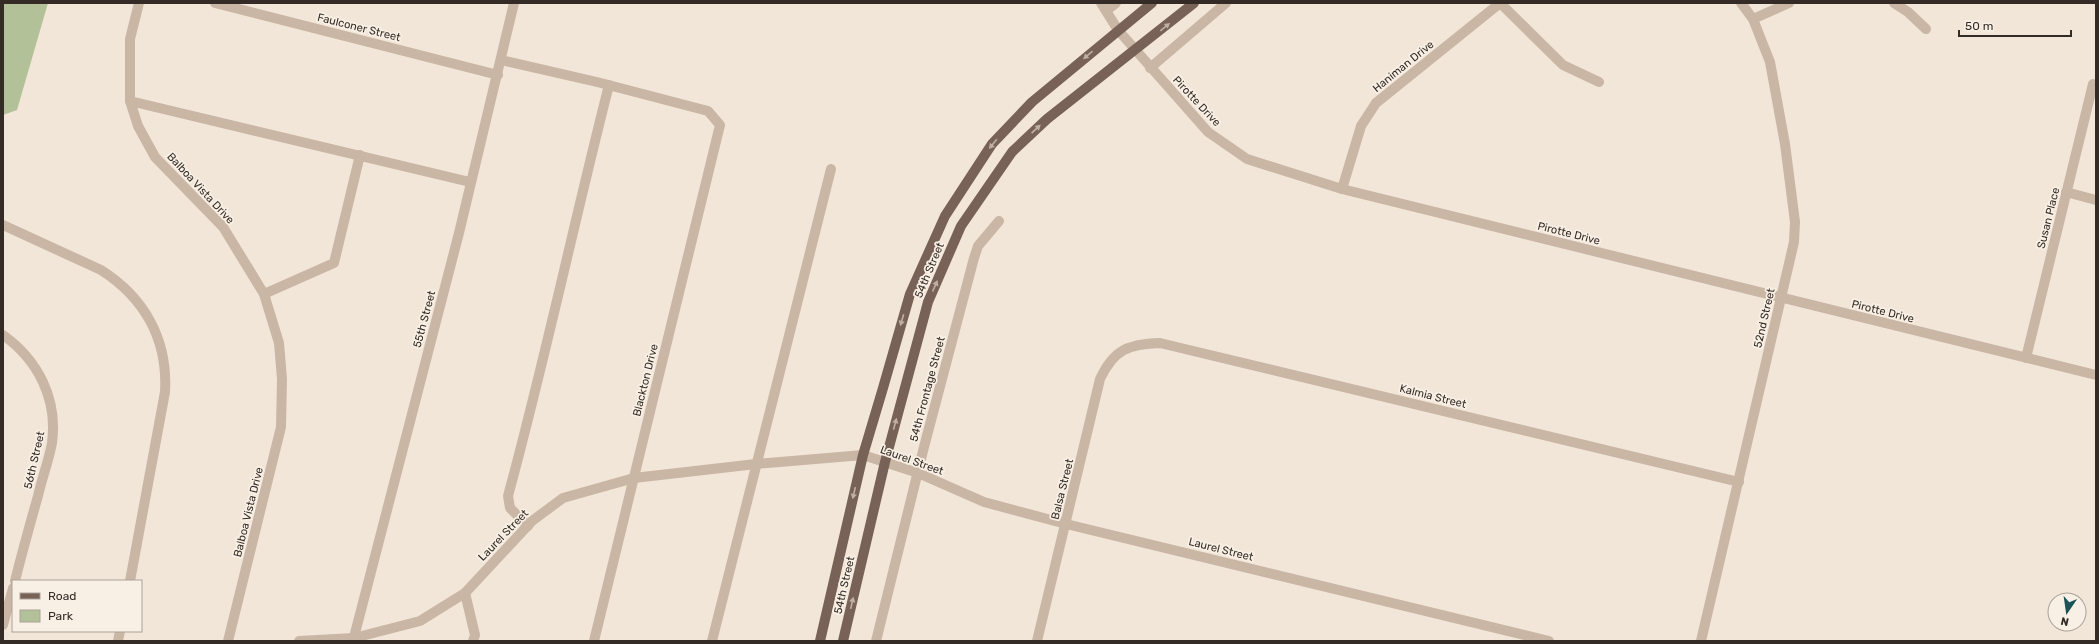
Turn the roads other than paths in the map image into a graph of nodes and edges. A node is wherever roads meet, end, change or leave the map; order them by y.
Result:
1 (139, 3) edge
2 (215, 3) edge
3 (514, 3) edge
4 (1116, 3) edge
5 (1152, 3) edge
6 (1194, 3) edge
7 (1226, 3) edge
8 (1500, 3) edge
9 (1741, 3) edge
10 (1789, 3) edge
11 (1894, 3) edge
12 (1104, 7) edge
13 (1753, 19) junction
14 (1926, 29) dead end
15 (1118, 30) junction
16 (1136, 51) junction
17 (501, 60) junction
18 (1150, 68) junction
19 (498, 75) junction
20 (1599, 82) dead end
21 (2093, 84) dead end
22 (609, 85) junction
23 (130, 102) junction
24 (360, 155) junction
25 (831, 169) dead end
26 (470, 182) junction
27 (1342, 189) junction
28 (2066, 192) junction
29 (2096, 200) edge
30 (999, 221) dead end
31 (3, 225) edge
32 (264, 294) junction
33 (1781, 298) junction
34 (3, 335) edge
35 (1122, 350) joint
36 (2026, 358) junction
37 (2096, 376) edge
38 (863, 455) junction
39 (885, 462) junction
40 (756, 464) junction
41 (918, 473) junction
42 (634, 478) junction
43 (1739, 482) junction
44 (1066, 524) junction
45 (528, 526) junction
46 (15, 580) edge
47 (130, 580) edge
48 (12, 592) edge
49 (465, 593) junction
50 (3, 625) edge
51 (353, 640) edge
52 (228, 641) edge
53 (299, 641) edge
54 (473, 641) edge
55 (594, 641) edge
56 (712, 641) edge
57 (820, 641) edge
58 (843, 641) edge
59 (876, 641) edge
60 (1037, 641) edge
61 (1549, 641) edge
62 (1701, 641) edge

1 - 23 street, Balboa Vista Drive
2 - 19 street, Faulconer Street
3 - 17 street, 55th Street
4 - 12 street
5 - 15 main road, 54th Street
16 -> 6 main road, 54th Street
7 - 18 street
8 - 20 street
8 - 27 street, Haniman Drive
9 - 13 street, 52nd Street
10 - 13 street
11 - 14 street
12 - 15 street, Pirotte Drive
13 - 33 street, 52nd Street
15 - 16 street, Pirotte Drive
15 -> 38 main road, 54th Street
16 - 18 street, Pirotte Drive
39 -> 16 main road, 54th Street
17 - 19 street, 55th Street
17 - 22 street
18 - 27 street, Pirotte Drive
19 - 26 street, 55th Street
21 - 28 street, Susan Place
22 - 42 street, Blackton Drive
22 - 45 street
23 - 24 street
23 - 32 street, Balboa Vista Drive
24 - 26 street
24 - 32 street
25 - 40 street
26 - 51 street, 55th Street
27 - 33 street, Pirotte Drive
28 - 29 street
28 - 36 street, Susan Place
30 - 41 street, 54th Frontage Street
31 - 47 street
32 - 52 street, Balboa Vista Drive
33 - 36 street, Pirotte Drive
33 - 43 street, 52nd Street
34 - 46 street, 56th Street
35 - 43 street, Kalmia Street
35 - 44 street, Balsa Street
36 - 37 street, Pirotte Drive
38 - 39 street, Laurel Street
38 - 40 street, Laurel Street
38 -> 57 main road, 54th Street
39 - 41 street, Laurel Street
58 -> 39 main road, 54th Street
40 - 42 street, Laurel Street
40 - 56 street
41 - 44 street, Laurel Street
41 - 59 street, 54th Frontage Street
42 - 45 street, Laurel Street
42 - 55 street, Blackton Drive
43 - 62 street, 52nd Street
44 - 60 street, Balsa Street
44 - 61 street, Laurel Street
45 - 49 street, Laurel Street
48 - 50 street
49 - 51 street, Laurel Street
49 - 54 street
51 - 53 street, Laurel Street

